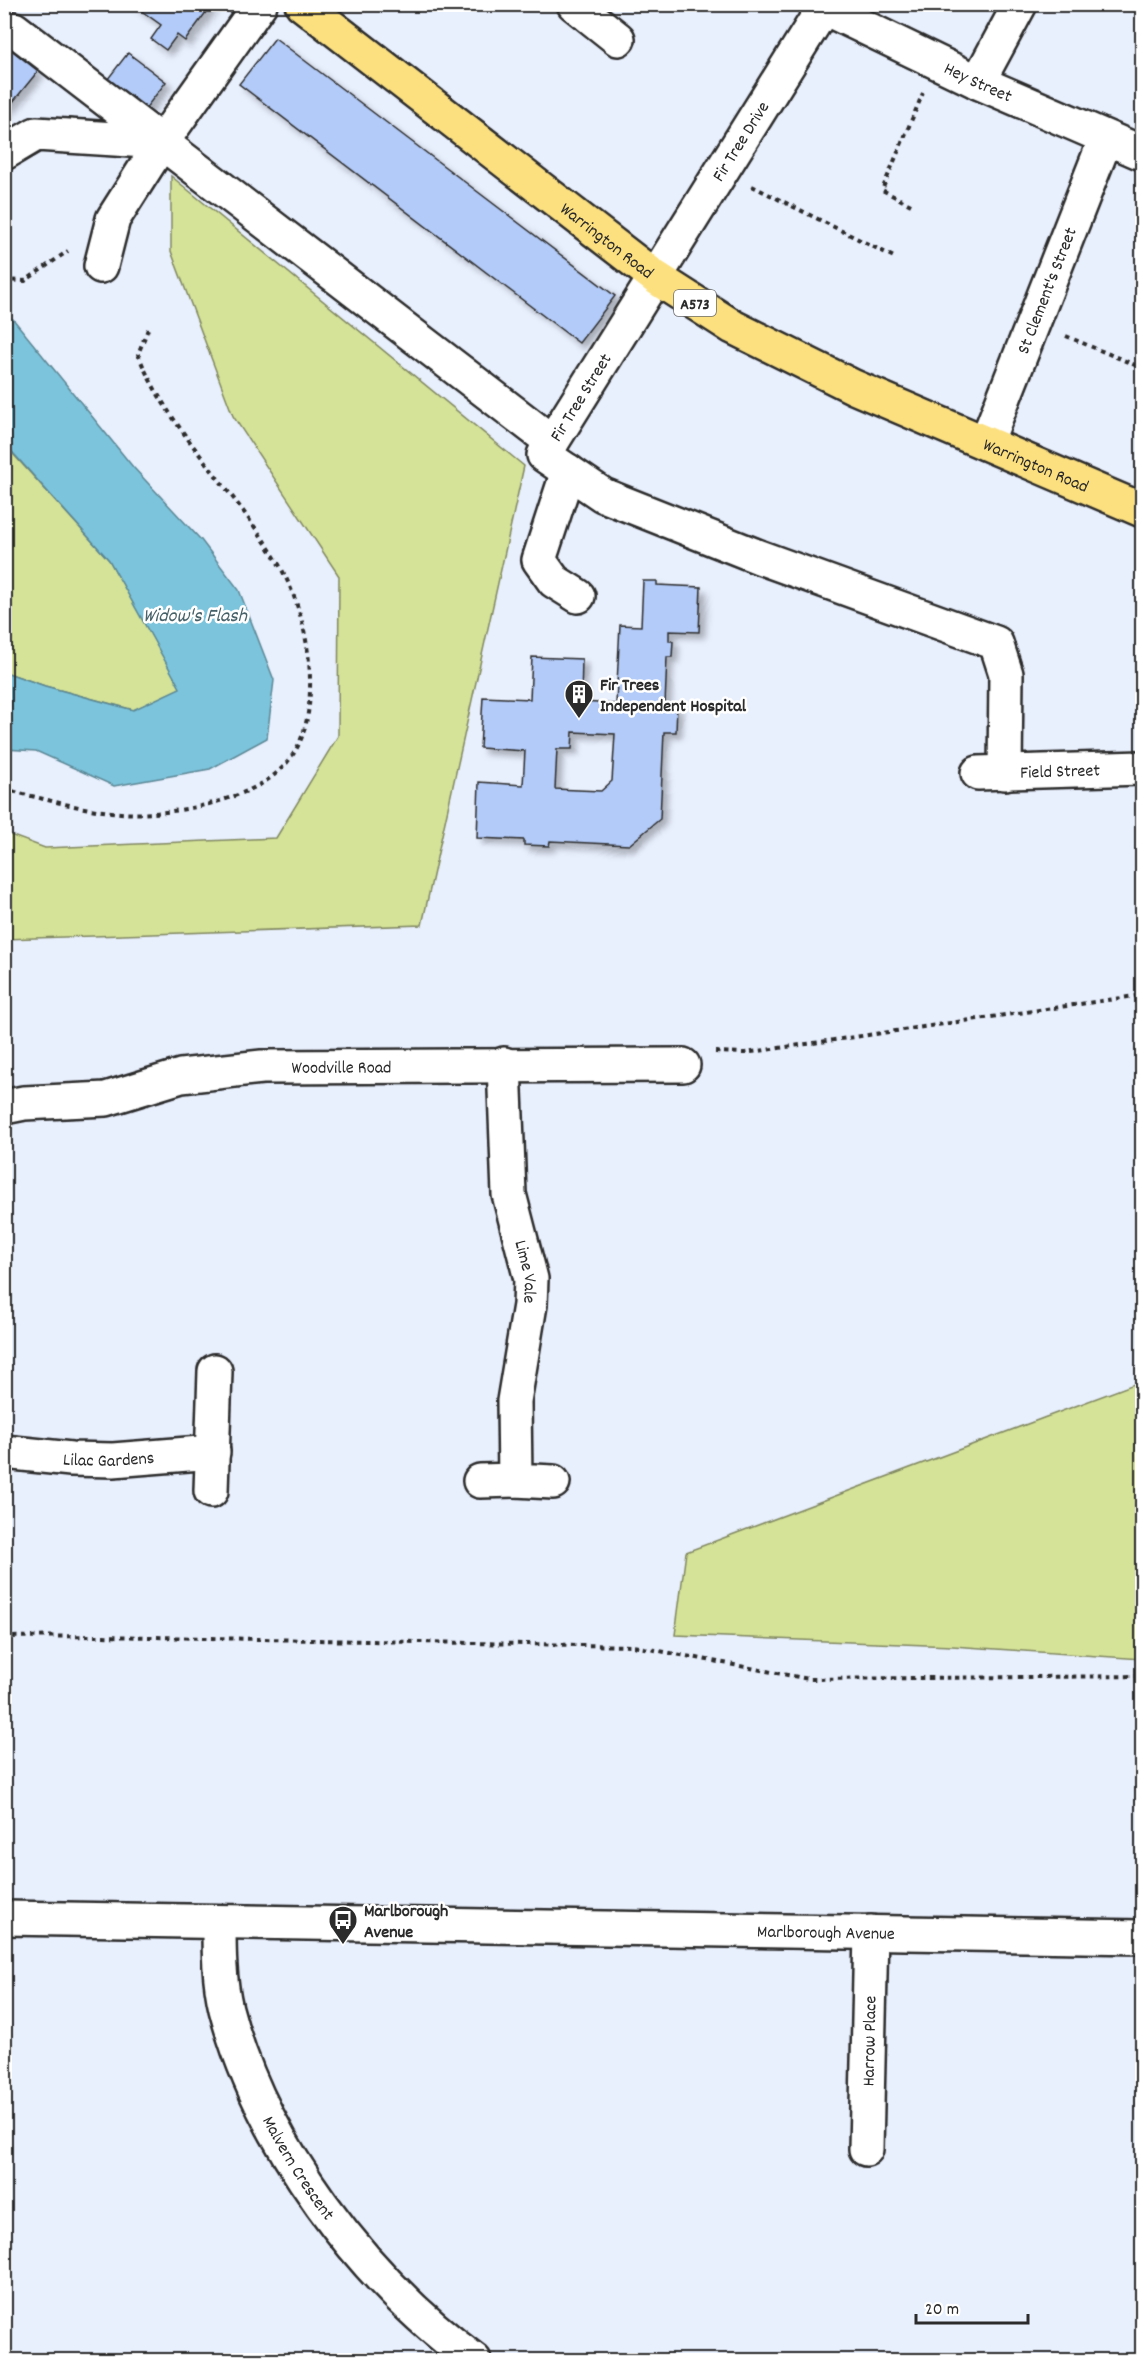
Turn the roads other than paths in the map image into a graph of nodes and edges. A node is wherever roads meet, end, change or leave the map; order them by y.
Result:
1 (260, 4) edge
2 (302, 4) edge
3 (574, 4) edge
4 (1020, 4) edge
5 (821, 6) edge
6 (14, 29) dead end
7 (618, 39) dead end
8 (978, 82) junction
9 (1106, 138) junction
10 (162, 142) junction
11 (4, 153) edge
12 (1143, 153) edge
13 (101, 266) dead end
14 (655, 277) junction
15 (552, 442) junction
16 (986, 443) junction
17 (568, 471) junction
18 (1143, 510) edge
19 (578, 596) dead end
20 (1143, 768) edge
21 (991, 773) joint
22 (504, 1064) junction
23 (683, 1065) road end
24 (4, 1107) edge
25 (214, 1371) dead end
26 (4, 1452) edge
27 (213, 1452) junction
28 (515, 1480) junction
29 (480, 1481) dead end
30 (553, 1482) dead end
31 (212, 1491) dead end
32 (4, 1918) edge
33 (219, 1923) junction
34 (871, 1932) junction
35 (1143, 1937) edge
36 (866, 2149) dead end
37 (474, 2361) edge

1 - 10 street
2 - 14 main road, Warrington Road / A573
3 - 7 street
4 - 8 street
5 - 8 street, Hey Street
5 - 14 street, Fir Tree Drive
6 - 10 street
8 - 9 street, Hey Street
9 - 12 street, Hey Street
9 - 16 street, St Clement's Street
10 - 11 street
10 - 13 street
10 - 15 street
14 - 15 street, Fir Tree Street
14 - 16 main road, Warrington Road / A573
15 - 17 street, Fir Tree Street
16 - 18 main road, Warrington Road / A573
17 - 19 street
17 - 21 street, Fir Tree Street
20 - 21 street, Field Street
22 - 23 street, Woodville Road
22 - 24 street, Woodville Road
22 - 28 street, Lime Vale
25 - 27 street
26 - 27 street, Lilac Gardens
27 - 31 street
28 - 29 street
28 - 30 street
32 - 33 street, Marlborough Avenue
33 - 34 street, Marlborough Avenue
33 - 37 street, Malvern Crescent
34 - 35 street, Marlborough Avenue
34 - 36 street, Harrow Place

